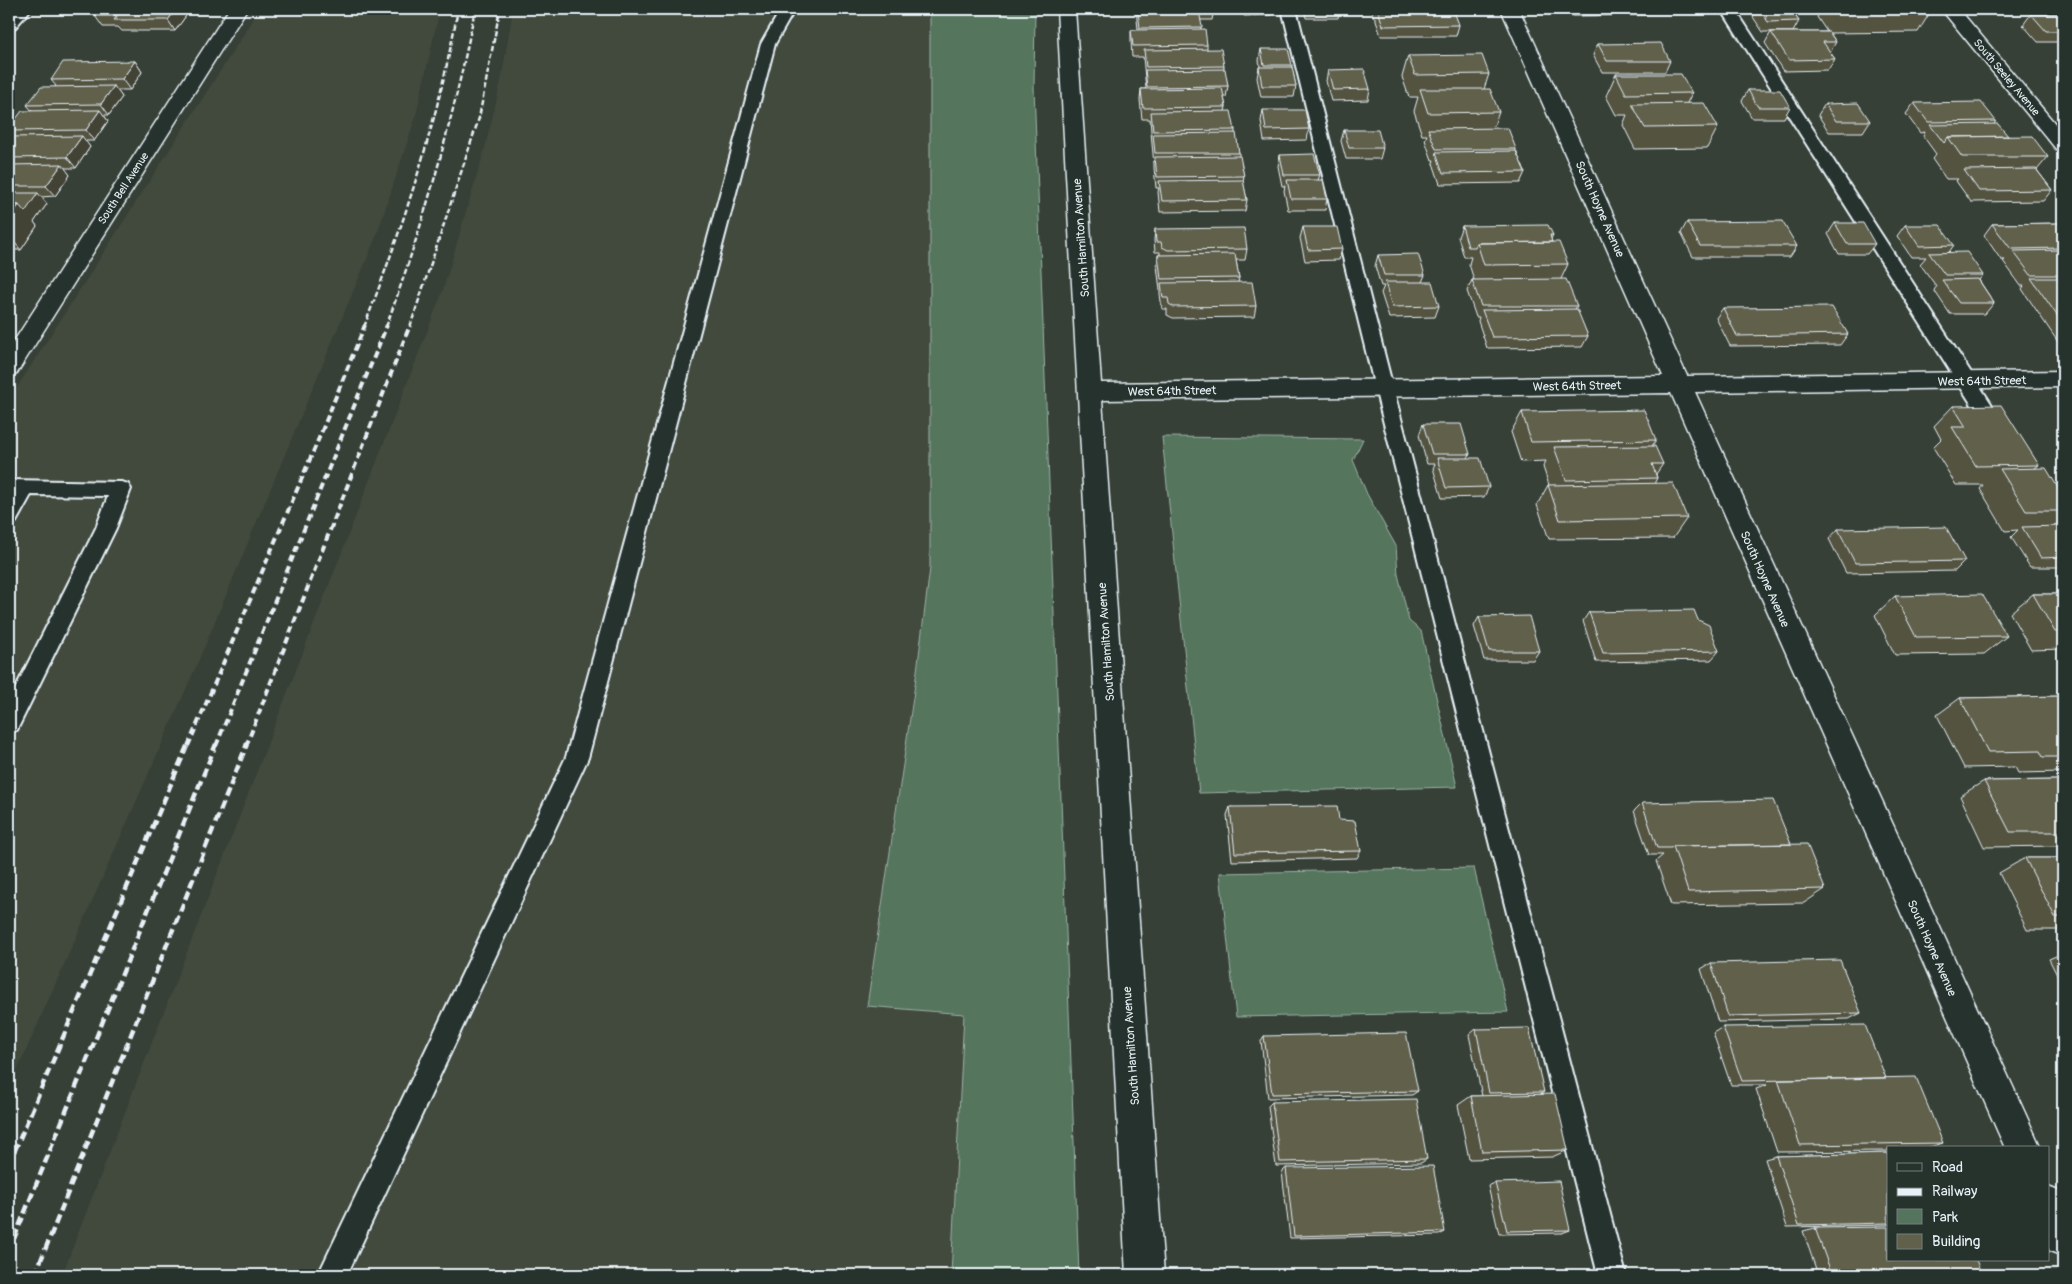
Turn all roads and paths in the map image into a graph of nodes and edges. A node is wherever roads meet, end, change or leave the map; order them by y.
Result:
1 (24, 9) edge
2 (238, 9) edge
3 (788, 9) edge
4 (1066, 9) edge
5 (1289, 9) edge
6 (1510, 9) edge
7 (1728, 9) edge
8 (1950, 9) edge
9 (9, 26) edge
10 (2063, 145) edge
11 (9, 367) edge
12 (2063, 379) edge
13 (1966, 381) junction
14 (1678, 384) junction
15 (1384, 388) junction
16 (1090, 392) junction
17 (2005, 441) edge
18 (17, 487) edge
19 (9, 517) edge
20 (9, 723) edge
21 (2022, 1146) edge
22 (2050, 1209) edge
23 (2063, 1238) edge
24 (332, 1275) edge
25 (1145, 1275) edge
26 (1612, 1275) edge

1 - 9 lane
2 - 11 street, South Bell Avenue
3 - 24 lane
4 - 16 street, South Hamilton Avenue
5 - 15 lane
6 - 14 street, South Hoyne Avenue
7 - 13 lane
8 - 10 street, South Seeley Avenue
12 - 13 street, West 64th Street
13 - 14 street, West 64th Street
13 - 17 lane
14 - 15 street, West 64th Street
14 - 21 street, South Hoyne Avenue
15 - 16 street, West 64th Street
15 - 26 lane
16 - 25 street, South Hamilton Avenue
18 - 19 lane
18 - 20 lane
22 - 23 street

